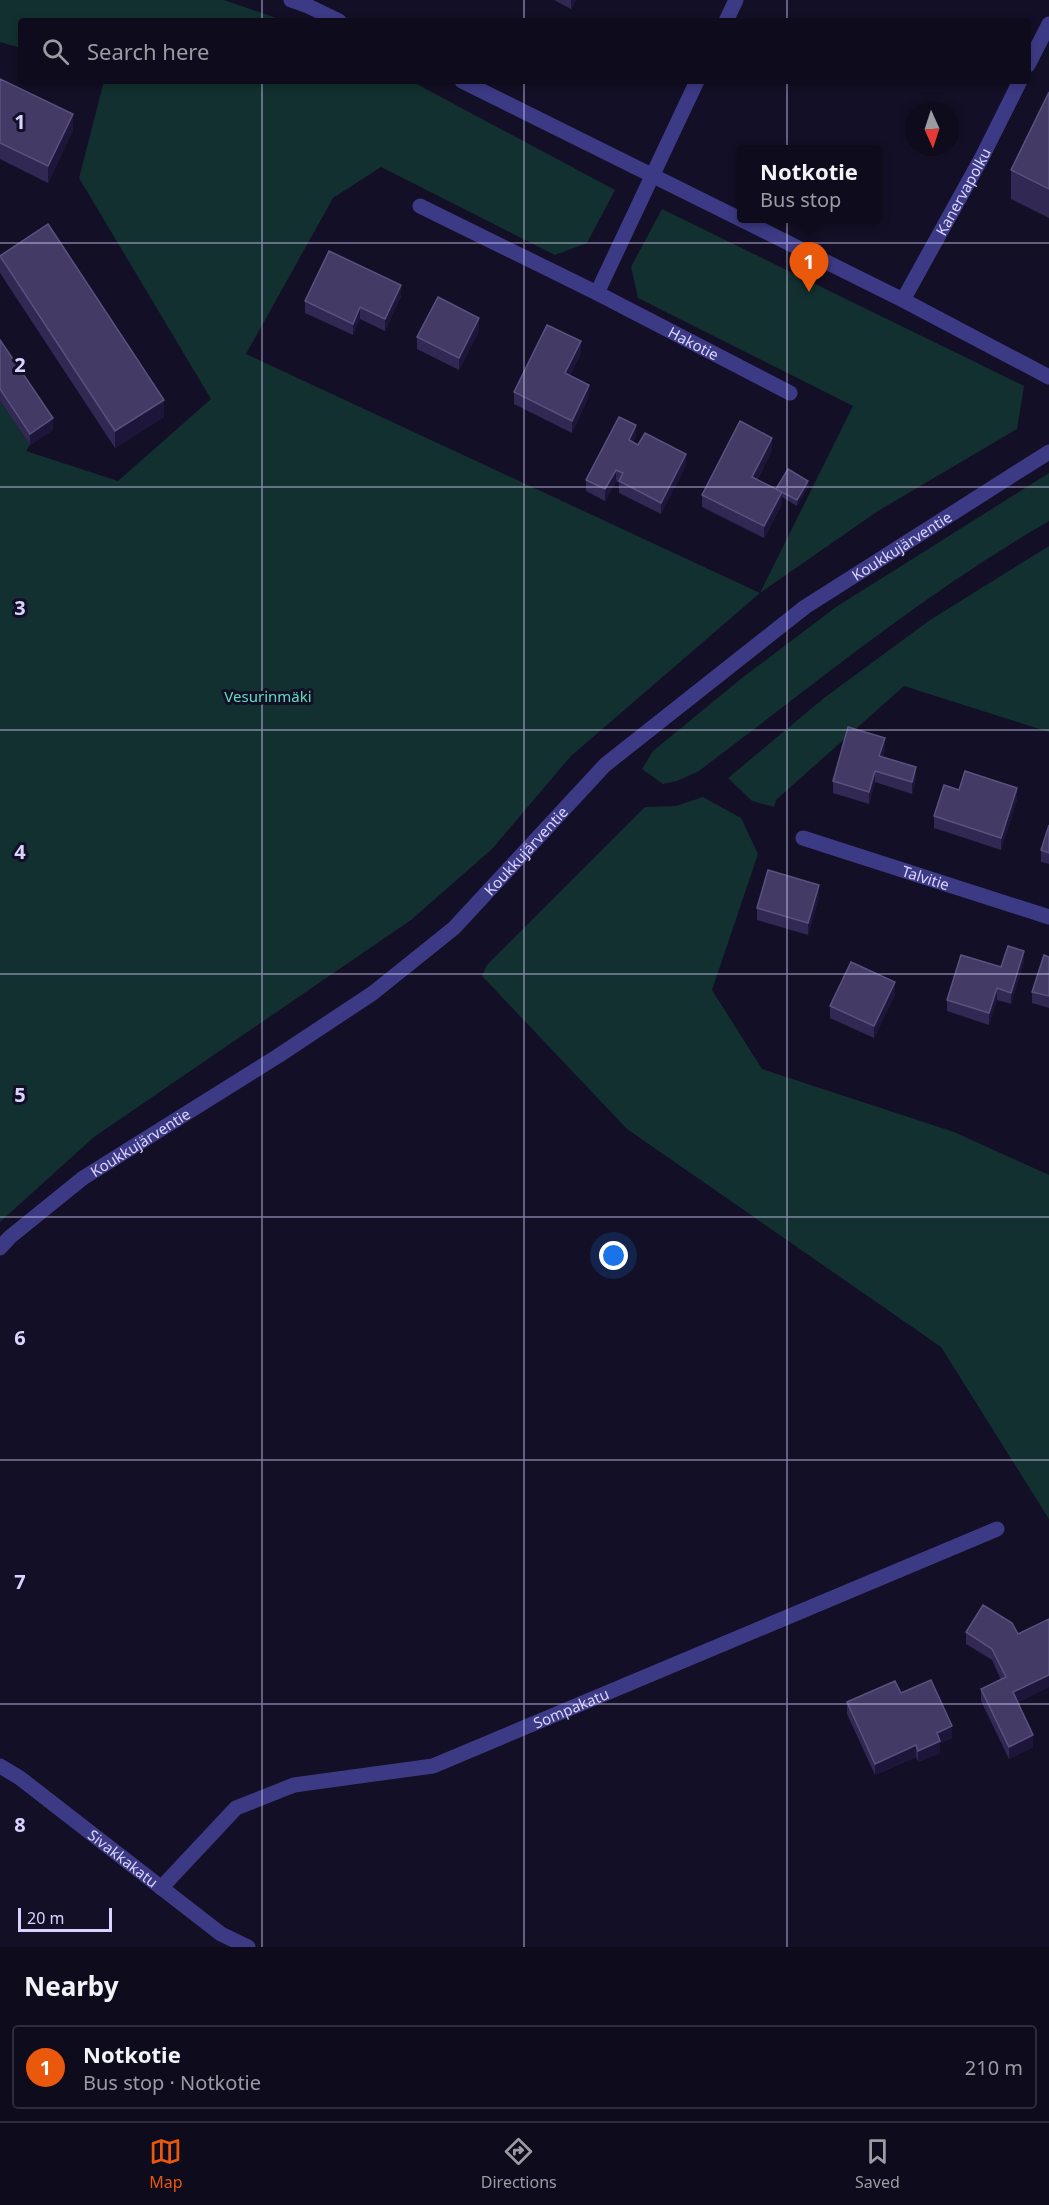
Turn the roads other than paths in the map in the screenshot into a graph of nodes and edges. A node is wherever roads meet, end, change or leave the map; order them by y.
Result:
1 (291, 0) edge
2 (736, 0) edge
3 (333, 18) edge
4 (727, 18) edge
5 (1049, 24) edge
6 (1031, 59) edge
7 (468, 84) edge
8 (696, 84) edge
9 (1018, 84) edge
10 (651, 174) junction
11 (420, 206) dead end
12 (737, 217) edge
13 (749, 223) edge
14 (597, 293) junction
15 (903, 300) junction
16 (1049, 377) edge
17 (790, 393) dead end
18 (1049, 452) edge
19 (802, 838) dead end
20 (1049, 917) edge
21 (0, 1248) edge
22 (997, 1529) dead end
23 (0, 1766) edge
24 (161, 1888) junction
25 (248, 1947) edge

1 - 3 street
2 - 4 street
5 - 6 street
7 - 10 street
8 - 10 street
9 - 15 street, Kanervapolku
10 - 12 street
10 - 14 street
11 - 14 street, Hakotie
13 - 15 street
14 - 17 street, Hakotie
15 - 16 street
18 - 21 street, Koukkujärventie
19 - 20 street, Talvitie
22 - 24 street, Sompakatu
23 - 24 street, Sivakkakatu
24 - 25 street, Sivakkakatu

